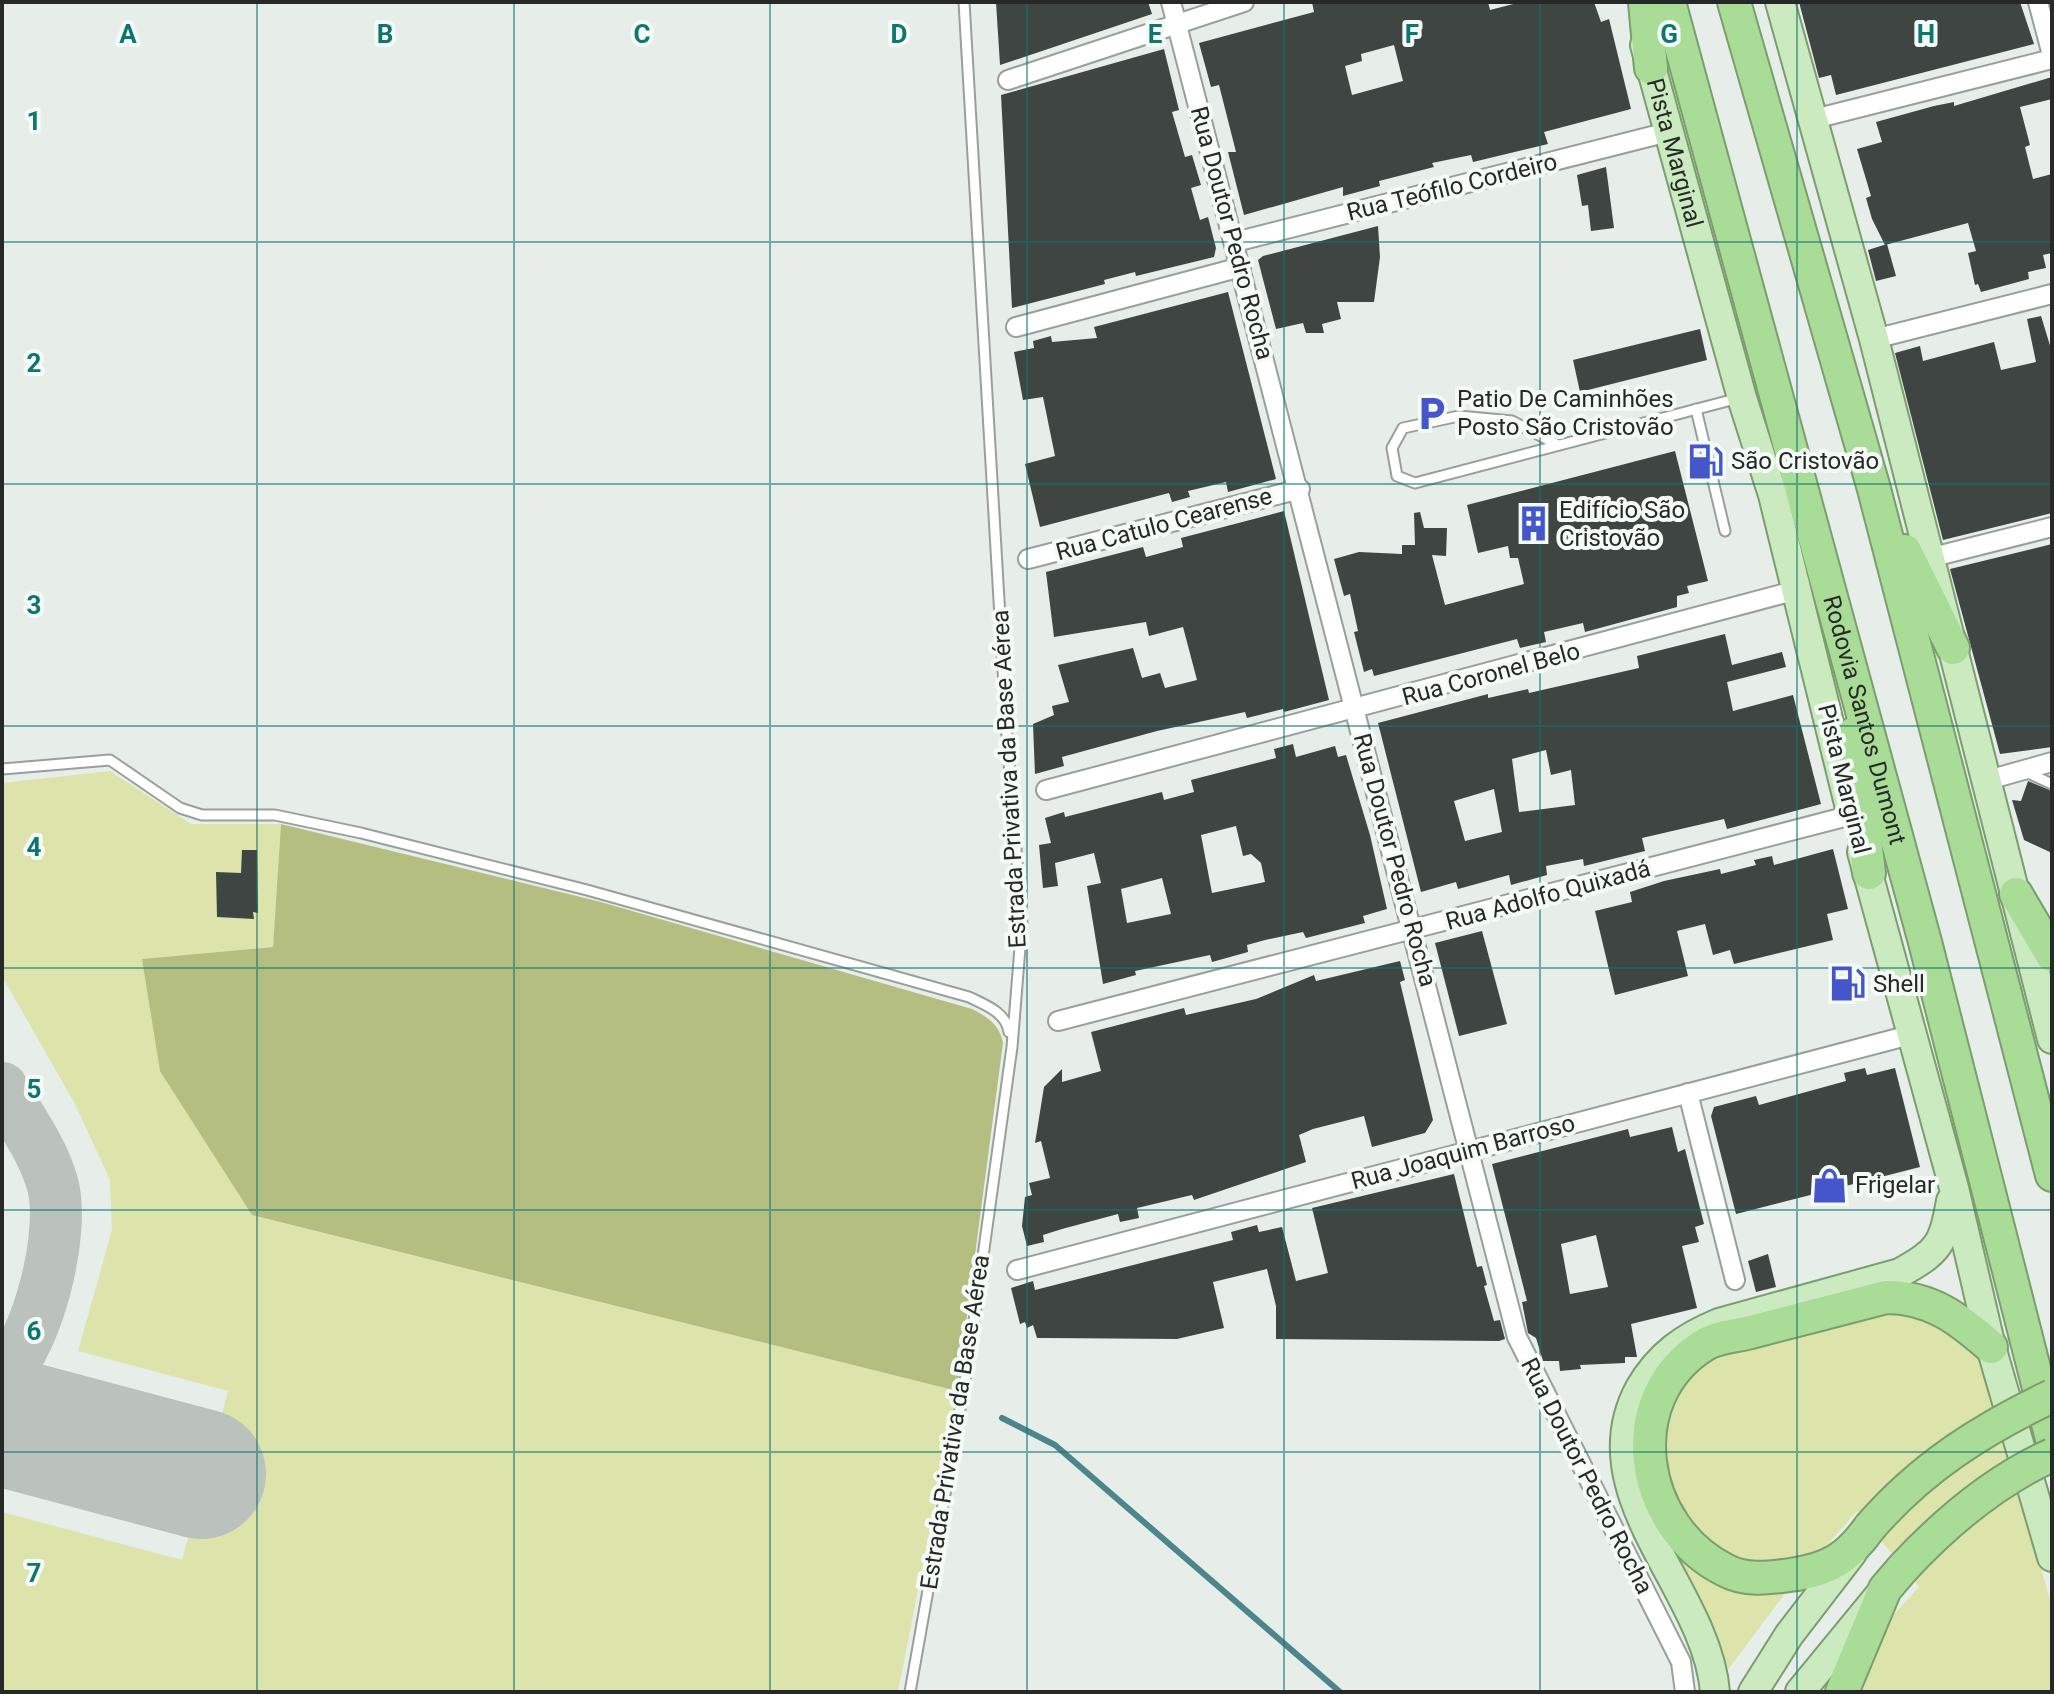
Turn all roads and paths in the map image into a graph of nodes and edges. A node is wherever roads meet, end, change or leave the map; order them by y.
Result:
1 (964, 2) edge
2 (1171, 2) edge
3 (1244, 2) edge
4 (1633, 2) edge
5 (1645, 2) edge
6 (1669, 2) edge
7 (1734, 2) edge
8 (1744, 2) edge
9 (1780, 2) edge
10 (2038, 2) edge
11 (1177, 24) junction
12 (1745, 43) junction
13 (2052, 57) edge
14 (1651, 68) junction
15 (1008, 80) dead end
16 (1814, 119) junction
17 (1668, 132) junction
18 (1235, 242) junction
19 (1241, 267) junction
20 (2052, 294) edge
21 (1016, 327) dead end
22 (1874, 339) junction
23 (1742, 398) junction
24 (1696, 409) junction
25 (1558, 445) junction
26 (1300, 489) junction
27 (1874, 489) junction
28 (2052, 527) edge
29 (1725, 531) dead end
30 (1929, 558) junction
31 (1028, 559) dead end
32 (1797, 590) junction
33 (1840, 628) junction
34 (1953, 648) junction
35 (1356, 710) junction
36 (2052, 762) edge
37 (2, 769) edge
38 (2021, 770) junction
39 (1988, 780) junction
40 (2052, 784) edge
41 (1046, 790) dead end
42 (1852, 815) junction
43 (1869, 873) junction
44 (2016, 894) junction
45 (1414, 931) junction
46 (2052, 955) edge
47 (1058, 1021) dead end
48 (1910, 1035) junction
49 (2052, 1039) edge
50 (1012, 1047) junction
51 (1688, 1093) junction
52 (1470, 1150) junction
53 (2052, 1175) edge
54 (1954, 1188) junction
55 (1017, 1270) dead end
56 (1735, 1280) dead end
57 (1991, 1347) junction
58 (2052, 1396) edge
59 (2052, 1439) edge
60 (2052, 1455) edge
61 (1861, 1540) junction
62 (2052, 1557) edge
63 (1894, 1578) junction
64 (910, 1692) edge
65 (1685, 1692) edge
66 (1715, 1692) edge
67 (1753, 1692) edge
68 (1800, 1692) edge
69 (1842, 1692) edge

1 - 50 lane, Estrada Privativa da Base Aérea
2 - 11 street, Rua Doutor Pedro Rocha
3 - 11 street
4 - 14 main road, Pista Marginal
5 - 14 highway
6 - 33 highway, Rodovia Santos Dumont
7 - 12 highway
8 - 12 highway
9 - 16 main road
10 - 13 street
11 - 15 street
11 - 18 street, Rua Doutor Pedro Rocha
12 - 27 highway
13 - 16 street
14 - 17 main road, Pista Marginal
16 - 22 main road
17 - 18 street, Rua Teófilo Cordeiro
17 - 23 main road, Pista Marginal
18 - 19 street, Rua Doutor Pedro Rocha
19 - 21 street
19 - 26 street, Rua Doutor Pedro Rocha
20 - 22 street
22 - 30 main road
23 - 24 lane
23 - 32 main road, Pista Marginal
24 - 25 lane
24 - 29 lane
25 - 25 lane
26 - 31 street, Rua Catulo Cearense
26 - 35 street, Rua Doutor Pedro Rocha
27 - 34 highway
27 - 53 highway
28 - 30 street
30 - 34 main road
32 - 35 street, Rua Coronel Belo
32 - 42 main road, Pista Marginal
33 - 43 highway
33 - 59 highway, Rodovia Santos Dumont
34 - 39 main road
35 - 41 street, Rua Coronel Belo
35 - 45 street, Rua Doutor Pedro Rocha
36 - 38 street
37 - 50 lane
38 - 39 street
38 - 40 lane
39 - 44 main road
42 - 43 main road, Pista Marginal
42 - 45 street, Rua Adolfo Quixadá
43 - 48 main road, Pista Marginal
44 - 46 highway
44 - 49 main road
45 - 47 street, Rua Adolfo Quixadá
45 - 52 street, Rua Doutor Pedro Rocha
48 - 51 street, Rua Joaquim Barroso
48 - 54 main road, Pista Marginal
50 - 64 lane, Estrada Privativa da Base Aérea
51 - 52 street, Rua Joaquim Barroso
51 - 56 street
52 - 55 street, Rua Joaquim Barroso
52 - 65 street, Rua Doutor Pedro Rocha
54 - 57 main road, Pista Marginal
54 - 66 main road
57 - 61 highway
57 - 62 main road, Pista Marginal
58 - 61 highway, bridge
60 - 63 highway, bridge
61 - 67 main road
63 - 68 main road
63 - 69 highway

